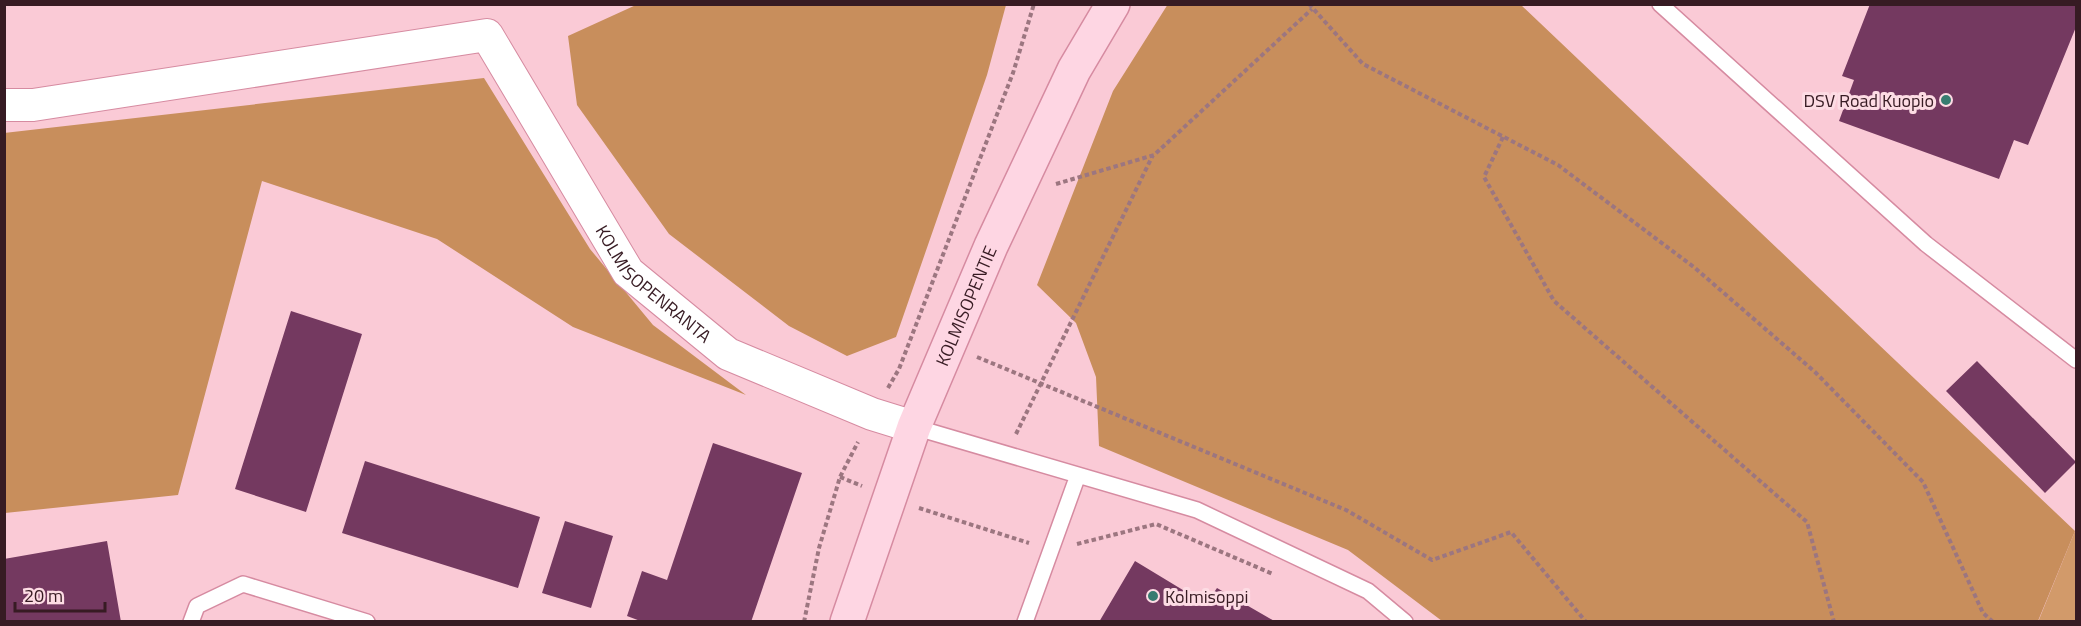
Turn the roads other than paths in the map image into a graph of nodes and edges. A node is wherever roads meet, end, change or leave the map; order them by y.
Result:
1 (1113, 4) edge
2 (1660, 4) edge
3 (4, 105) edge
4 (2076, 360) edge
5 (914, 427) junction
6 (1078, 475) junction
7 (191, 621) edge
8 (367, 621) edge
9 (847, 621) edge
10 (1025, 621) edge
11 (1405, 621) edge

1 - 5 main road, KOLMISOPENTIE
2 - 4 lane
3 - 5 street, KOLMISOPENRANTA
5 - 6 lane
5 - 9 main road, KOLMISOPENTIE
6 - 10 lane
6 - 11 lane
7 - 8 lane

